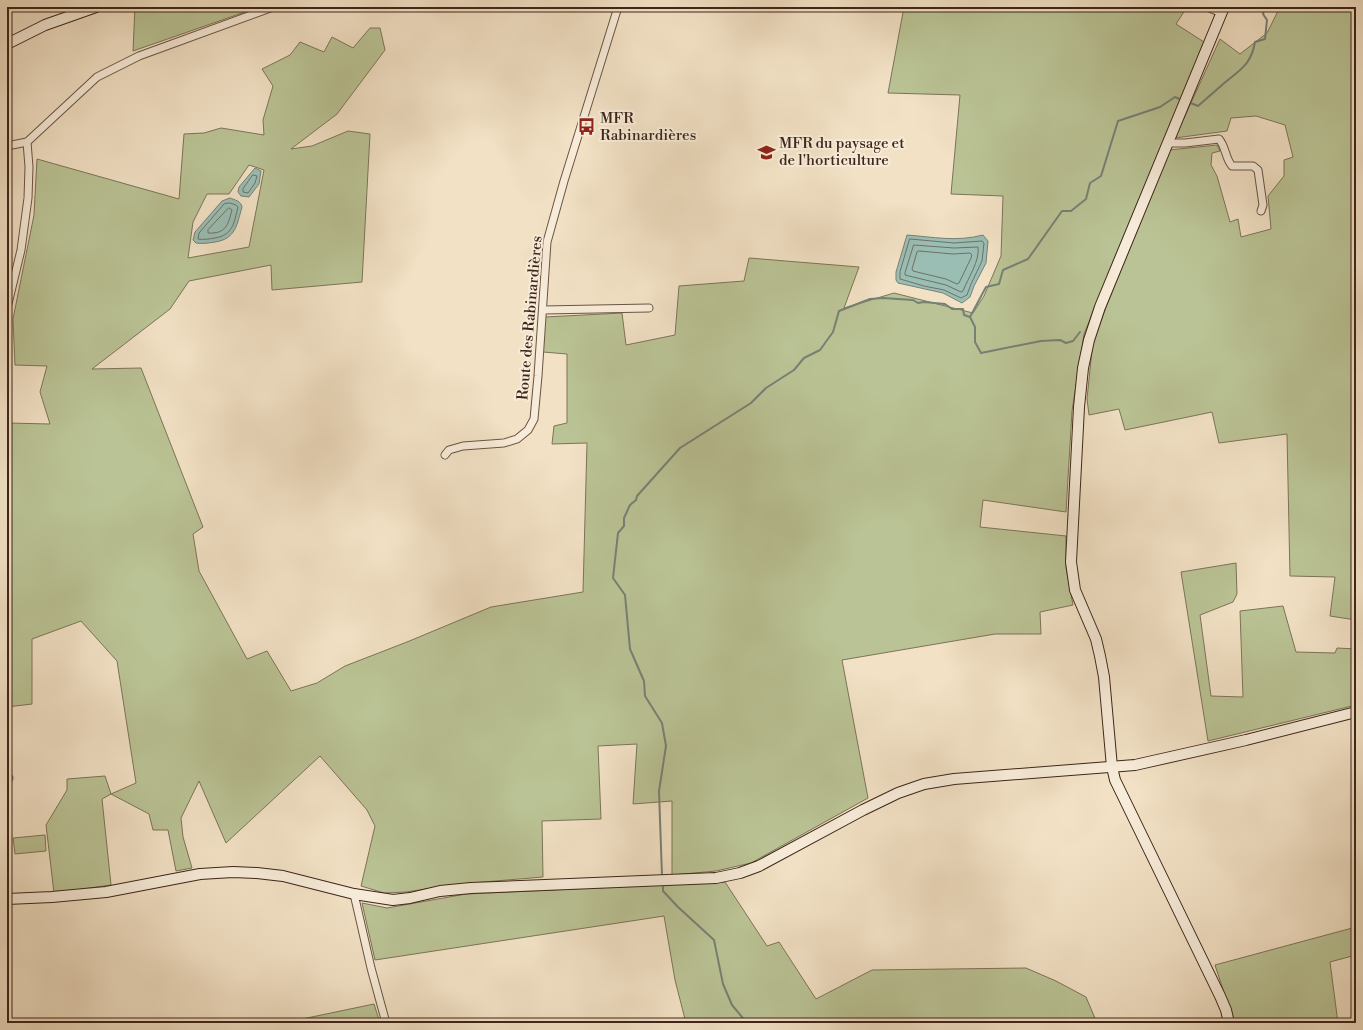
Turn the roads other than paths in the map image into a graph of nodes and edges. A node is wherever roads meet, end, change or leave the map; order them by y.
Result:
1 (96, 7) edge
2 (273, 7) edge
3 (618, 7) edge
4 (1207, 7) edge
5 (1223, 10) edge
6 (7, 44) edge
7 (27, 142) junction
8 (1167, 143) junction
9 (7, 146) edge
10 (1261, 211) dead end
11 (7, 308) edge
12 (649, 308) dead end
13 (543, 310) junction
14 (445, 455) dead end
15 (1356, 712) edge
16 (1112, 767) junction
17 (354, 894) junction
18 (7, 899) edge
19 (386, 1023) edge
20 (1229, 1023) edge

1 - 6 street
2 - 7 street
3 - 13 street, Route des Rabinardières
4 - 5 street
5 - 8 street
7 - 9 street
7 - 11 street
8 - 10 street
8 - 16 street
12 - 13 street
13 - 14 street, Route des Rabinardières
15 - 16 street
16 - 17 street
16 - 20 street
17 - 18 street
17 - 19 street

